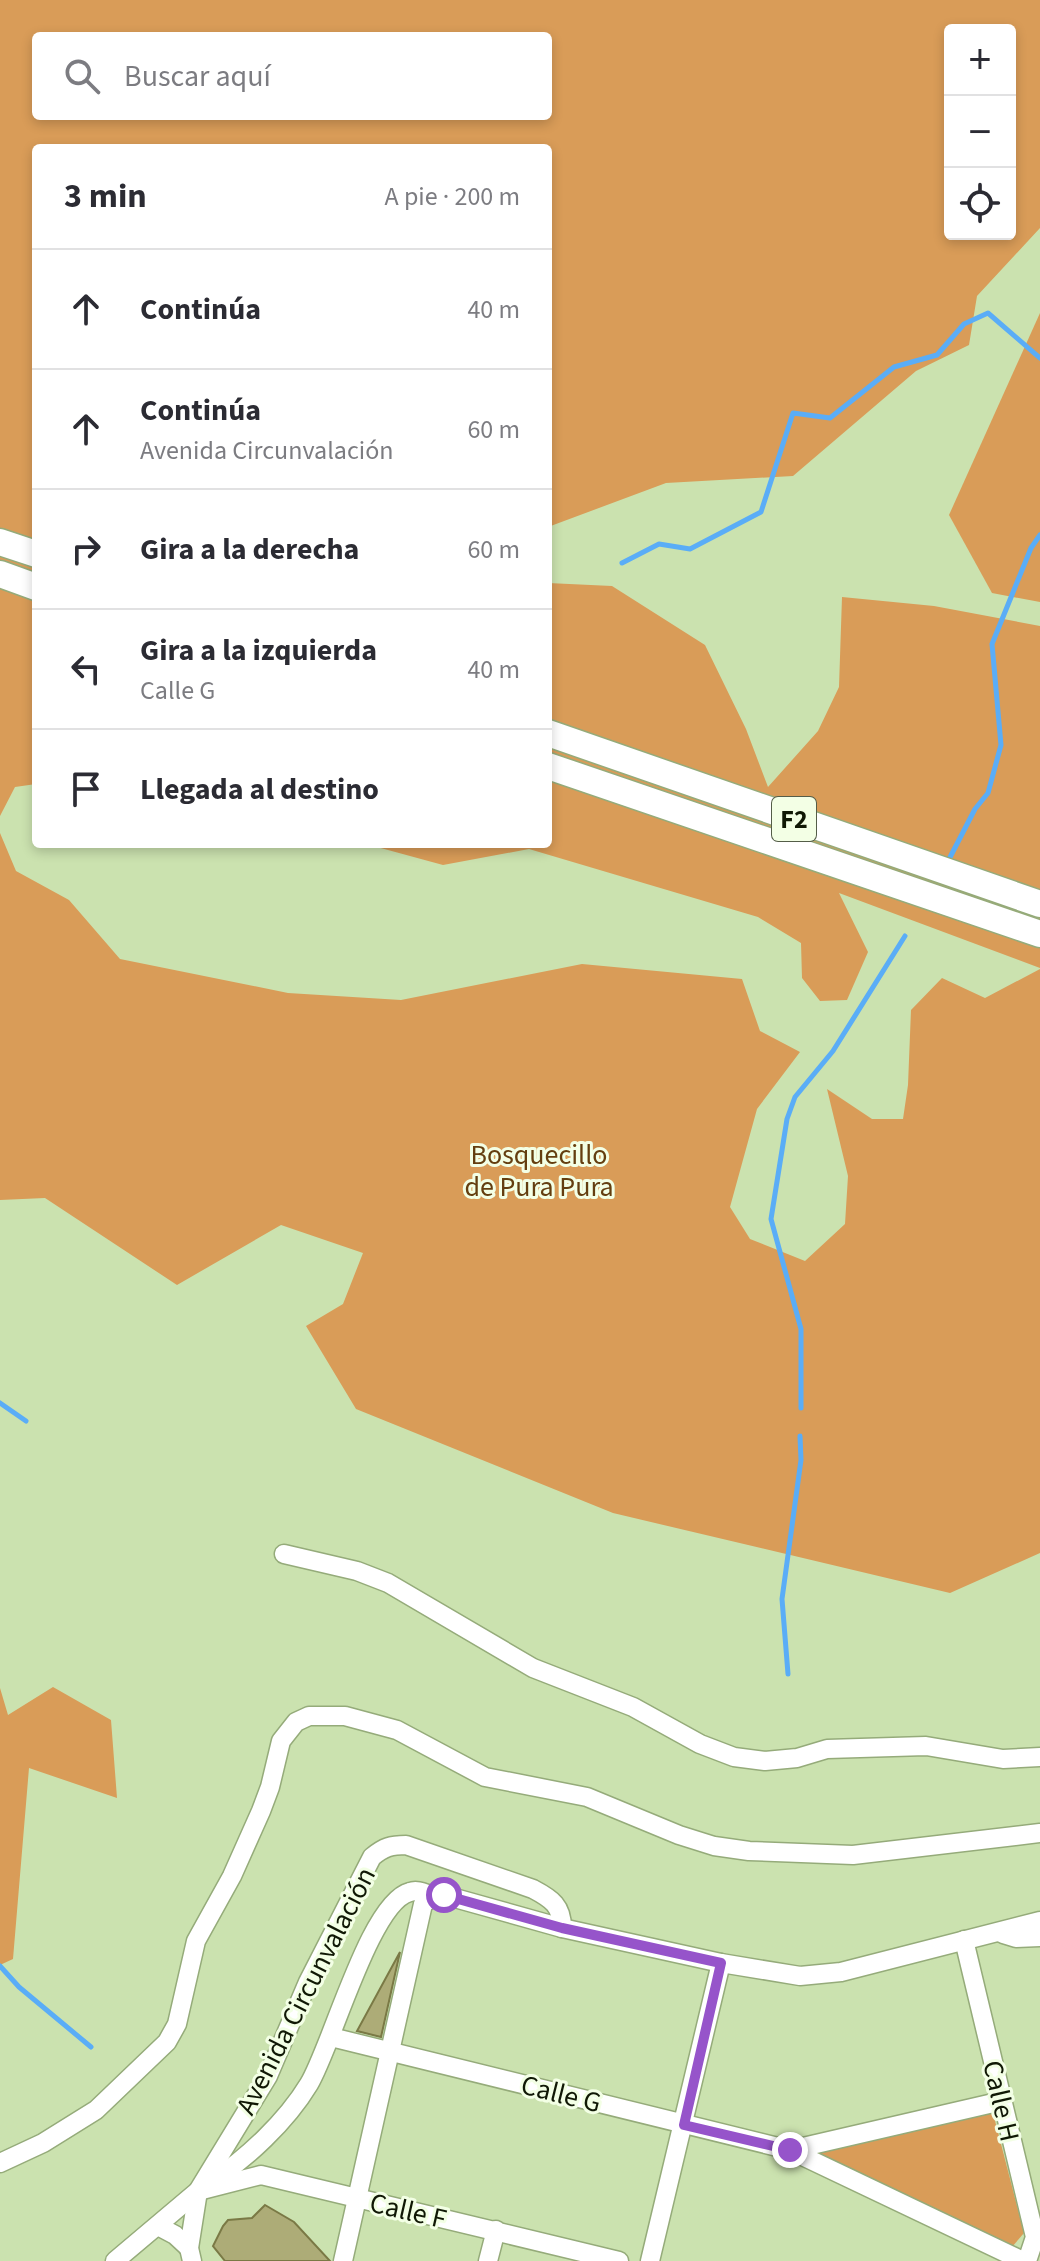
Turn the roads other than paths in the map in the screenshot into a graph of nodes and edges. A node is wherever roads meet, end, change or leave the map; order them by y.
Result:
1 (0, 542) edge
2 (32, 553) edge
3 (0, 574) edge
4 (32, 586) edge
5 (552, 734) edge
6 (552, 767) edge
7 (1040, 904) edge
8 (1040, 934) edge
9 (284, 1554) dead end
10 (1040, 1757) edge
11 (1040, 1833) edge
12 (434, 1896) junction
13 (1040, 1921) edge
14 (562, 1928) junction
15 (996, 1932) junction
16 (1040, 1937) edge
17 (964, 1940) junction
18 (721, 1963) junction
19 (331, 2037) junction
20 (392, 2052) junction
21 (1002, 2101) junction
22 (684, 2125) junction
23 (790, 2150) junction
24 (0, 2163) edge
25 (1040, 2182) edge
26 (1021, 2186) junction
27 (198, 2191) junction
28 (359, 2199) junction
29 (158, 2226) junction
30 (496, 2230) junction
31 (190, 2255) edge
32 (115, 2261) edge
33 (343, 2261) edge
34 (488, 2261) edge
35 (619, 2261) edge
36 (650, 2261) edge
37 (1025, 2261) edge

1 - 2 highway
3 - 4 highway
5 - 7 highway, F2
6 - 8 highway, F2
9 - 10 street
11 - 24 street
12 - 14 street
12 - 19 street
12 - 20 street
13 - 15 street
14 - 18 street
14 - 27 street, Avenida Circunvalación
15 - 16 street
15 - 17 street
17 - 18 street
17 - 21 street, Calle H
18 - 22 street
19 - 20 street, Calle G
19 - 27 street
20 - 22 street, Calle G
20 - 28 street
21 - 23 street, Calle G
21 - 26 street, Calle H
22 - 23 street, Calle G
22 - 36 street
23 - 37 street, Calle G
25 - 26 street
26 - 37 street, Calle H
27 - 28 street, Calle F
27 - 29 street, Avenida Circunvalación
27 - 31 street
28 - 30 street, Calle F
28 - 33 street
29 - 31 street
29 - 32 street, Avenida Circunvalación
30 - 34 street
30 - 35 street, Calle F

